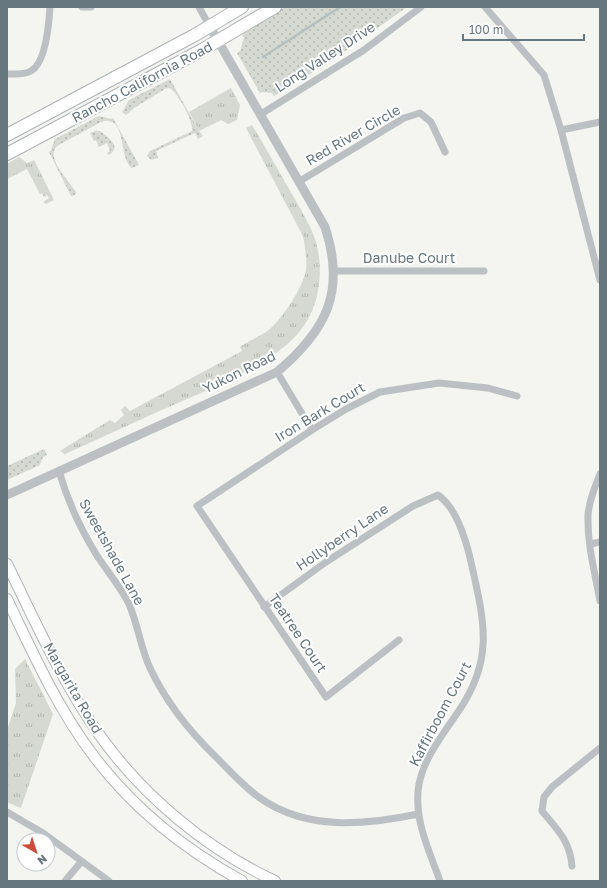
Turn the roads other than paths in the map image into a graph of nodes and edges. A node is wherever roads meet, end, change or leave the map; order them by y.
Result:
1 (50, 7) edge
2 (82, 7) edge
3 (91, 7) edge
4 (199, 7) edge
5 (242, 7) edge
6 (275, 7) edge
7 (421, 7) edge
8 (484, 7) edge
9 (210, 26) junction
10 (218, 41) junction
11 (7, 74) edge
12 (261, 114) junction
13 (600, 122) edge
14 (561, 130) junction
15 (7, 135) edge
16 (444, 152) dead end
17 (7, 154) edge
18 (300, 181) junction
19 (334, 271) junction
20 (484, 271) dead end
21 (600, 280) edge
22 (277, 372) junction
23 (517, 396) dead end
24 (312, 430) junction
25 (59, 471) junction
26 (600, 474) edge
27 (7, 495) edge
28 (438, 495) joint
29 (197, 506) joint
30 (600, 542) edge
31 (590, 544) junction
32 (7, 564) edge
33 (7, 599) edge
34 (600, 601) edge
35 (264, 608) junction
36 (399, 640) dead end
37 (600, 748) edge
38 (7, 812) edge
39 (418, 814) junction
40 (81, 862) junction
41 (572, 866) dead end
42 (264, 879) edge
43 (65, 881) edge
44 (109, 881) edge
45 (242, 881) edge
46 (275, 881) edge
47 (440, 881) edge

1 - 11 street
2 - 3 street
4 - 9 street
5 - 9 main road, Rancho California Road
6 - 10 main road, Rancho California Road
7 - 12 street, Long Valley Drive
8 - 14 street
9 - 10 street, Yukon Road
9 - 15 main road, Rancho California Road
10 - 12 street, Yukon Road
10 - 17 main road, Rancho California Road
12 - 18 street, Yukon Road
13 - 14 street
14 - 21 street
16 - 18 street, Red River Circle
18 - 19 street, Yukon Road
19 - 20 street, Danube Court
19 - 22 street, Yukon Road
22 - 24 street
22 - 25 street, Yukon Road
23 - 24 street, Iron Bark Court
24 - 29 street, Iron Bark Court
25 - 27 street, Yukon Road
25 - 39 street, Sweetshade Lane
26 - 31 street
28 - 35 street, Hollyberry Lane
28 - 39 street, Kaffirboom Court
29 - 35 street, Teatree Court
30 - 31 street
31 - 34 street
32 - 42 main road, Margarita Road
33 - 45 main road, Margarita Road
35 - 36 street, Teatree Court
37 - 41 street
38 - 40 street
39 - 47 street, Kaffirboom Court
40 - 43 street
40 - 44 street
42 - 46 main road, Margarita Road

